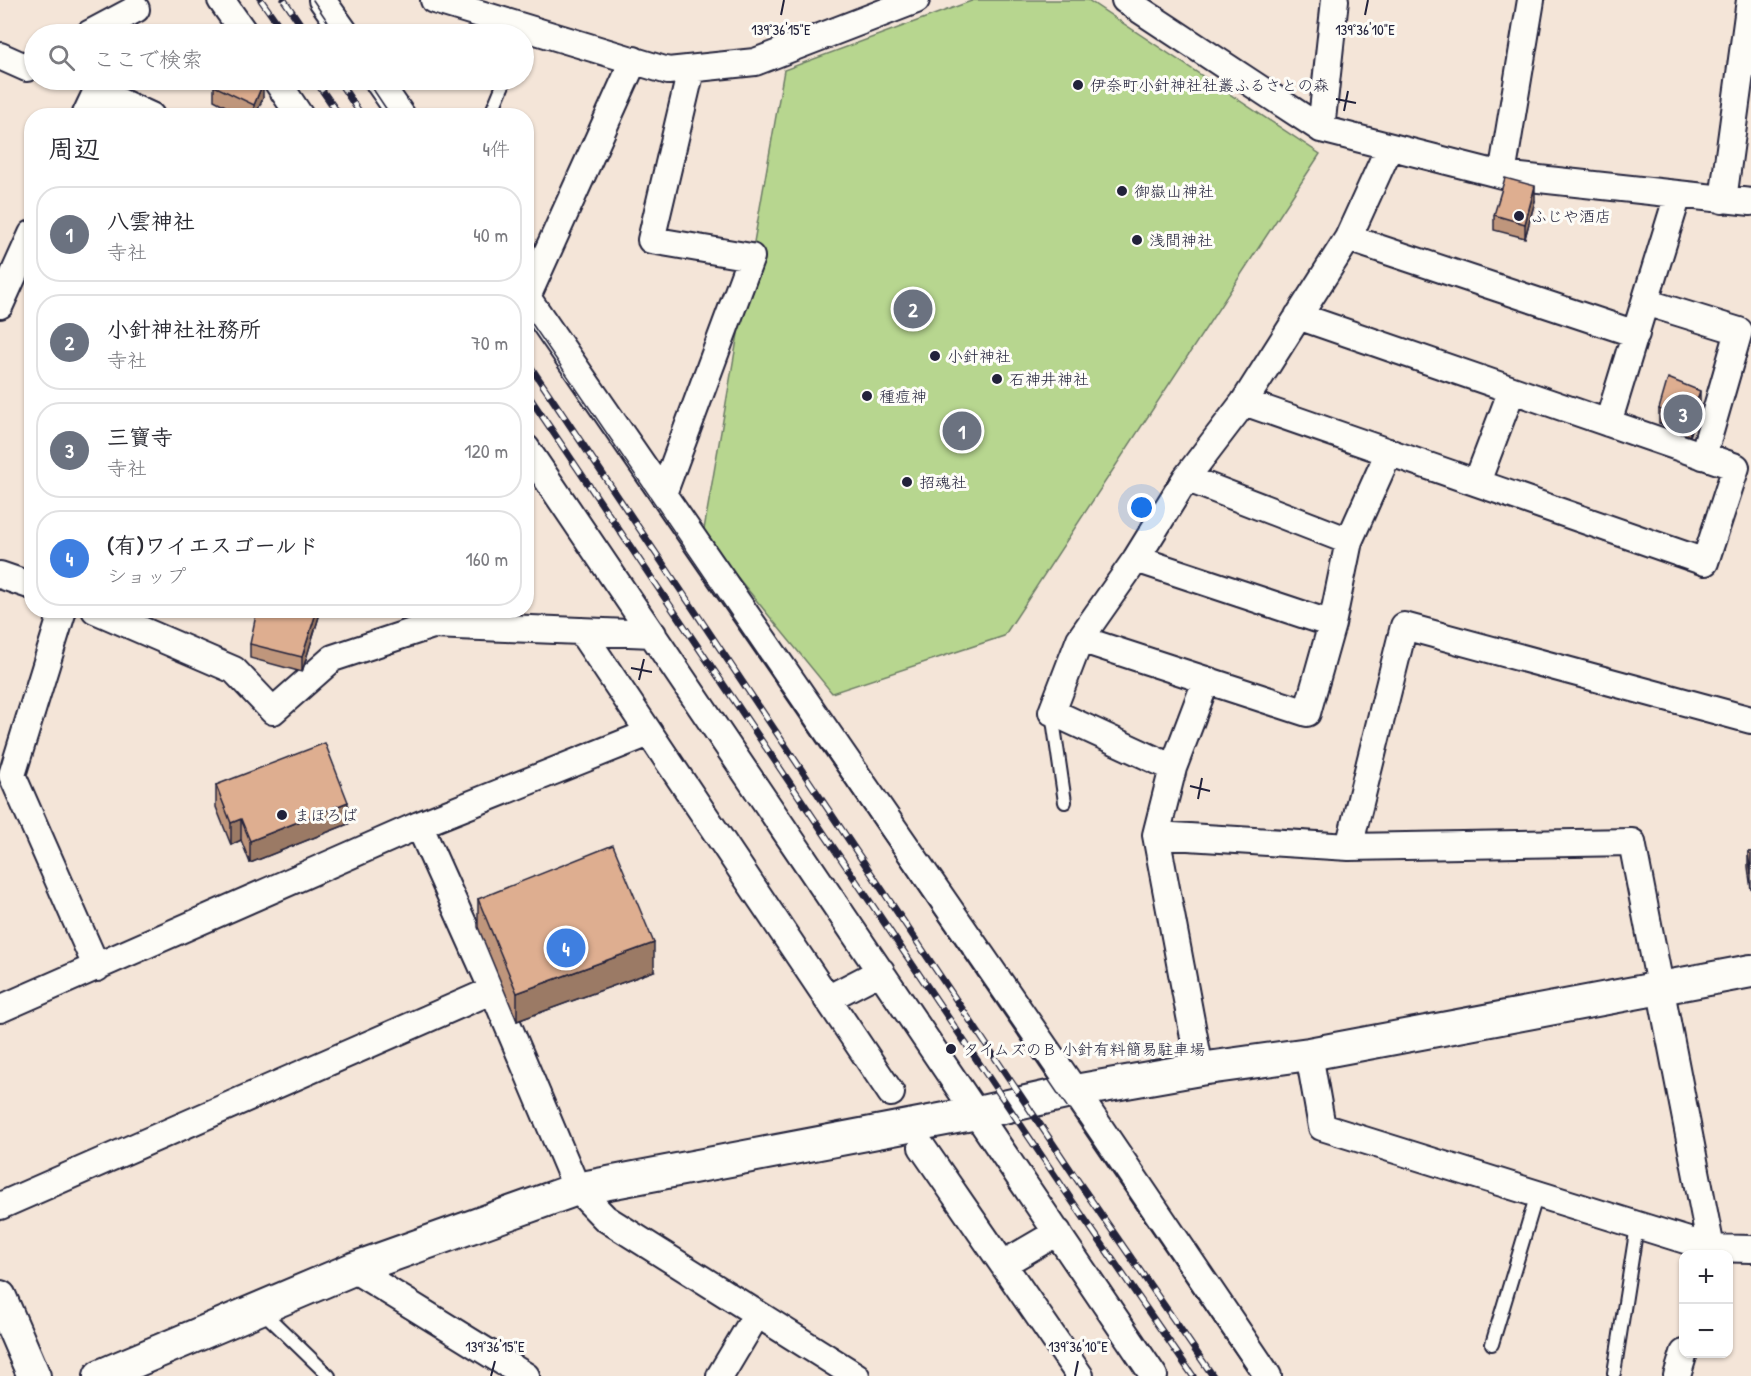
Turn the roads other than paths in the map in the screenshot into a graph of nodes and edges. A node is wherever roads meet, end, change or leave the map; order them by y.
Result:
1 (221, 0) edge
2 (322, 0) edge
3 (434, 0) edge
4 (916, 0) edge
5 (1125, 0) edge
6 (1335, 0) edge
7 (1531, 0) edge
8 (1750, 0) edge
9 (139, 4) edge
10 (105, 24) edge
11 (129, 24) edge
12 (238, 24) edge
13 (339, 24) edge
14 (504, 24) edge
15 (534, 34) edge
16 (0, 56) edge
17 (634, 60) junction
18 (24, 67) edge
19 (692, 70) junction
20 (97, 90) edge
21 (108, 90) edge
22 (283, 90) edge
23 (384, 90) edge
24 (501, 90) edge
25 (89, 108) edge
26 (138, 108) edge
27 (295, 108) edge
28 (396, 108) edge
29 (493, 108) edge
30 (1321, 129) junction
31 (1389, 148) junction
32 (1502, 175) junction
33 (1678, 195) junction
34 (1723, 200) junction
35 (1751, 202) edge
36 (1348, 238) junction
37 (24, 252) edge
38 (534, 281) edge
39 (1646, 302) junction
40 (0, 305) edge
41 (534, 307) edge
42 (1298, 316) junction
43 (1636, 334) junction
44 (1512, 390) junction
45 (1244, 402) junction
46 (1608, 423) junction
47 (1389, 452) junction
48 (1703, 456) junction
49 (534, 460) edge
50 (1186, 478) junction
51 (1477, 483) junction
52 (663, 494) junction
53 (1349, 541) junction
54 (1137, 559) junction
55 (0, 575) edge
56 (24, 583) edge
57 (61, 618) edge
58 (114, 618) edge
59 (1332, 624) junction
60 (581, 631) junction
61 (653, 634) junction
62 (1080, 639) junction
63 (1206, 681) junction
64 (1052, 712) junction
65 (1751, 720) edge
66 (650, 733) junction
67 (1173, 768) junction
68 (1065, 802) dead end
69 (419, 825) junction
70 (1156, 835) junction
71 (1349, 847) junction
72 (97, 968) junction
73 (881, 971) junction
74 (1751, 971) edge
75 (1661, 986) junction
76 (493, 990) junction
77 (827, 999) junction
78 (0, 1009) edge
79 (1310, 1054) junction
80 (1200, 1069) junction
81 (1075, 1091) junction
82 (891, 1093) dead end
83 (977, 1113) junction
84 (922, 1147) dead end
85 (577, 1189) junction
86 (1537, 1194) junction
87 (0, 1206) edge
88 (1637, 1226) junction
89 (1058, 1232) junction
90 (1751, 1249) edge
91 (1707, 1250) edge
92 (1710, 1250) edge
93 (1730, 1250) edge
94 (1003, 1264) junction
95 (353, 1269) junction
96 (0, 1297) edge
97 (260, 1309) junction
98 (758, 1314) junction
99 (1492, 1344) dead end
100 (1682, 1358) edge
101 (1614, 1373) dead end
102 (34, 1376) edge
103 (100, 1376) edge
104 (329, 1376) edge
105 (526, 1376) edge
106 (720, 1376) edge
107 (856, 1376) edge
108 (1080, 1376) edge
109 (1154, 1376) edge
110 (1268, 1376) edge
111 (1677, 1376) edge

1 - 12 street
2 - 13 street
3 - 14 street
4 - 19 street
5 - 30 street
6 - 30 street
7 - 32 street
8 - 34 street
9 - 10 street
9 - 11 street
15 - 17 street
16 - 18 street
17 - 19 street
17 - 38 street
19 - 52 street
20 - 25 street
21 - 26 street
22 - 27 street
23 - 28 street
24 - 29 lane
30 - 31 street
31 - 32 street
31 - 36 street
32 - 33 street
33 - 34 street
33 - 39 street
34 - 35 street
36 - 42 street
36 - 43 street
37 - 40 street
39 - 43 street
39 - 48 street
41 - 52 street
42 - 44 street
42 - 45 street
43 - 46 street
44 - 46 street
44 - 51 street
45 - 47 street
45 - 50 street
46 - 48 street
47 - 51 street
47 - 53 street
48 - 51 street
49 - 61 street
50 - 53 street
50 - 54 street
52 - 81 street
53 - 59 street
54 - 59 street
54 - 62 street
55 - 56 street
57 - 72 street
58 - 60 street
59 - 63 street
60 - 61 street
60 - 66 street
61 - 73 street
62 - 63 street
62 - 64 street
63 - 67 street
64 - 67 street
64 - 68 lane
65 - 71 street
66 - 69 street
66 - 77 street
67 - 70 street
69 - 72 street
69 - 76 street
70 - 71 street
70 - 80 street
71 - 75 street
72 - 78 street
73 - 77 street
73 - 83 street
74 - 75 street
75 - 79 street
75 - 92 street
76 - 85 street
76 - 87 street
77 - 82 street
79 - 80 street
79 - 86 street
80 - 81 street
81 - 83 street
81 - 110 street
83 - 85 street
83 - 89 street
84 - 94 street
85 - 95 street
85 - 98 street
86 - 88 street
86 - 99 lane
88 - 91 street
88 - 101 lane
89 - 94 street
89 - 109 street
90 - 93 street
94 - 108 street
95 - 97 street
95 - 105 street
96 - 102 street
97 - 103 street
97 - 104 lane
98 - 106 street
98 - 107 street
100 - 111 street

